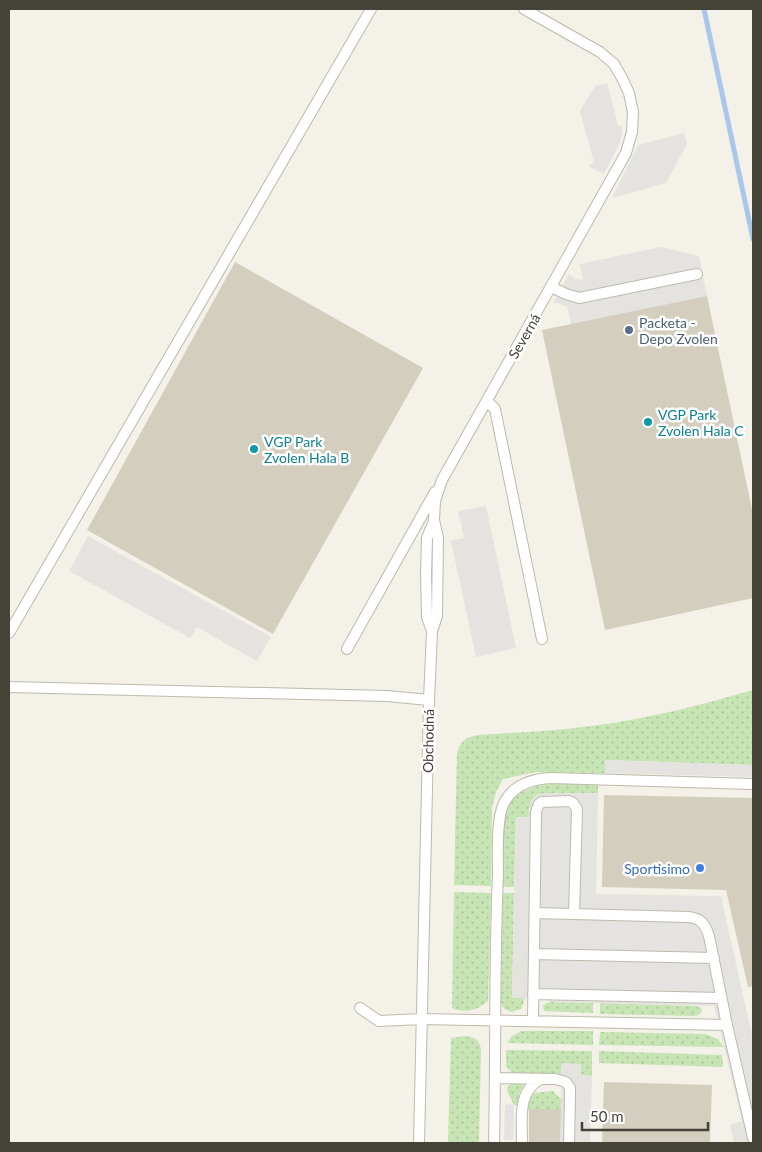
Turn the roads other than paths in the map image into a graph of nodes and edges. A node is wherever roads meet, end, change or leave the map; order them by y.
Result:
1 (370, 9) edge
2 (524, 9) edge
3 (697, 274) dead end
4 (551, 287) junction
5 (487, 401) junction
6 (442, 480) junction
7 (9, 633) edge
8 (542, 639) dead end
9 (347, 649) dead end
10 (9, 687) edge
11 (429, 700) junction
12 (753, 784) edge
13 (534, 913) junction
14 (574, 914) junction
15 (534, 954) junction
16 (714, 958) junction
17 (533, 994) junction
18 (721, 998) junction
19 (360, 1008) dead end
20 (422, 1019) junction
21 (495, 1021) junction
22 (533, 1021) junction
23 (727, 1025) junction
24 (496, 1078) junction
25 (542, 1079) junction
26 (753, 1138) edge
27 (419, 1143) edge
28 (494, 1143) edge
29 (522, 1143) edge
30 (570, 1143) edge

1 - 7 lane
2 - 4 lane, Severná
3 - 4 lane
4 - 5 lane, Severná
5 - 6 lane, Severná
5 - 8 lane
6 - 9 lane
6 - 11 lane, Severná
10 - 11 lane, Obchodná
11 - 20 lane, Obchodná
12 - 21 lane
13 - 14 lane
13 - 14 lane
13 - 15 lane
14 - 16 lane
15 - 16 lane
15 - 17 lane
16 - 18 lane
17 - 18 lane
17 - 22 lane
18 - 23 lane
19 - 20 lane
20 - 21 lane
20 - 27 lane, Obchodná
21 - 22 lane
21 - 24 lane
22 - 23 lane
23 - 26 lane
24 - 25 lane
24 - 28 lane
25 - 29 lane
25 - 30 lane

